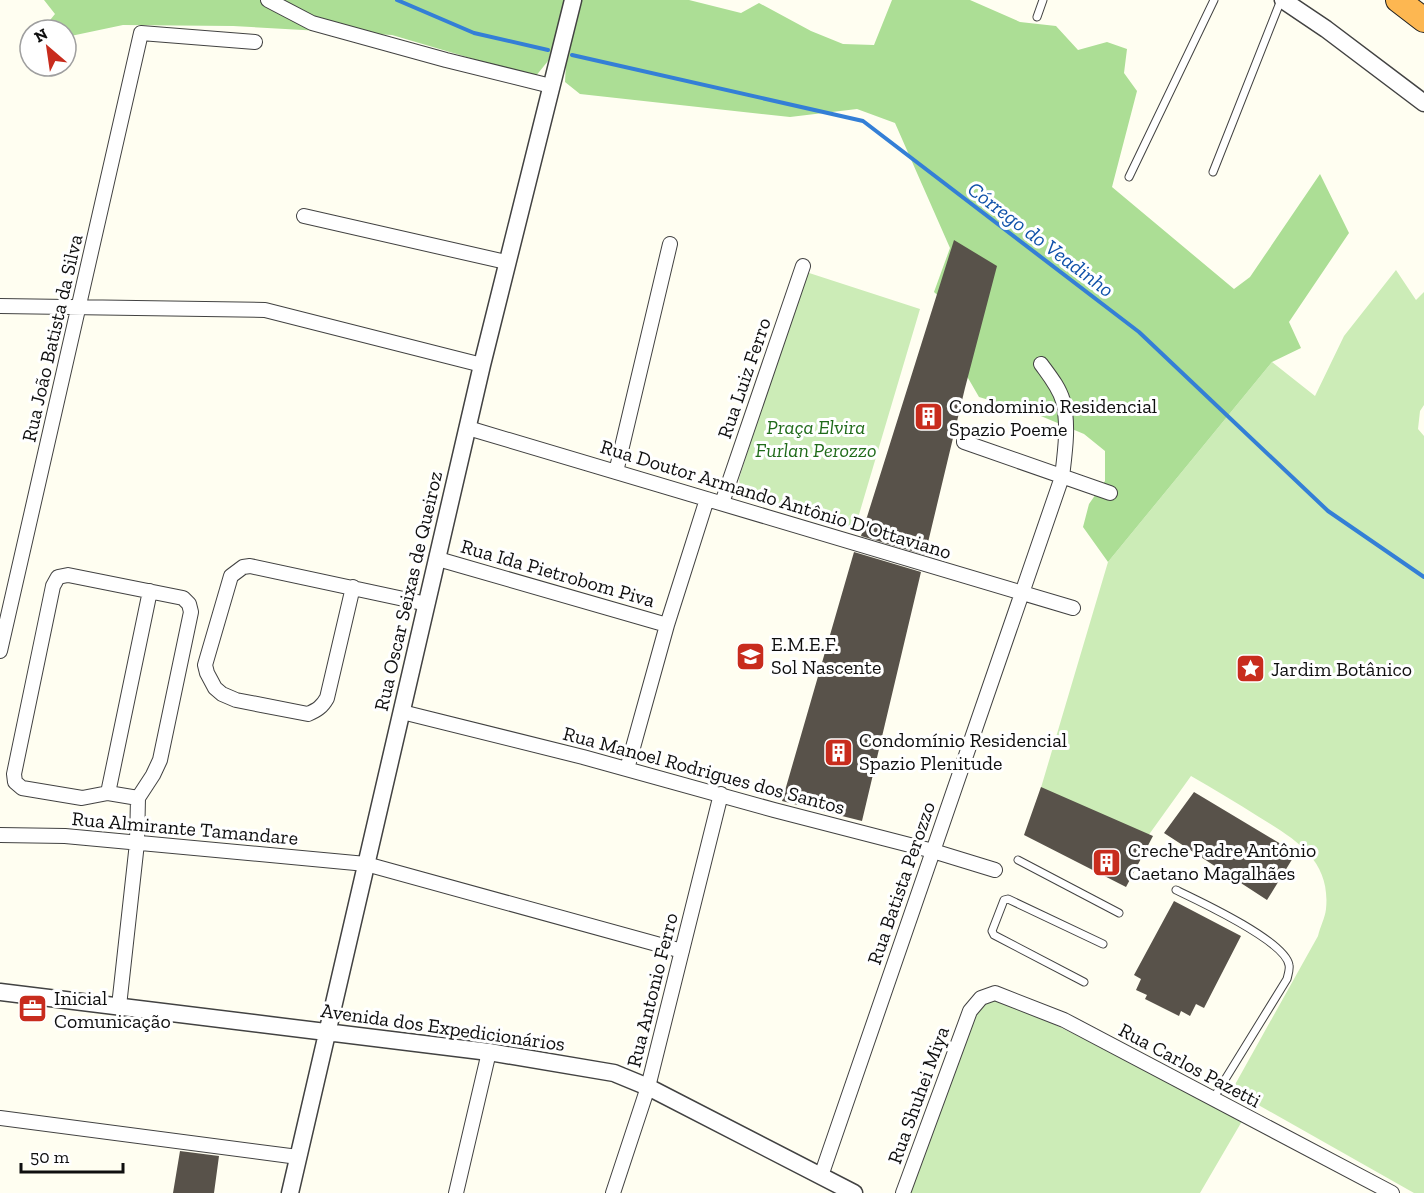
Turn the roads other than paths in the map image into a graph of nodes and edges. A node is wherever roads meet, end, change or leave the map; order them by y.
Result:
1 (268, 0) edge
2 (573, 0) edge
3 (1043, 0) edge
4 (1214, 0) edge
5 (1282, 0) edge
6 (1398, 0) edge
7 (1037, 17) dead end
8 (1424, 20) edge
9 (255, 42) dead end
10 (551, 86) junction
11 (1424, 103) edge
12 (1213, 172) dead end
13 (1129, 177) dead end
14 (304, 216) dead end
15 (670, 244) dead end
16 (506, 262) junction
17 (803, 266) dead end
18 (0, 306) edge
19 (79, 307) junction
20 (1041, 364) dead end
21 (482, 365) junction
22 (468, 428) junction
23 (964, 442) dead end
24 (616, 472) junction
25 (1062, 477) junction
26 (1110, 493) dead end
27 (707, 499) junction
28 (722, 503) junction
29 (438, 559) junction
30 (353, 587) junction
31 (150, 591) junction
32 (1022, 593) junction
33 (427, 604) junction
34 (1073, 608) dead end
35 (667, 625) junction
36 (0, 651) edge
37 (402, 712) junction
38 (627, 769) junction
39 (108, 793) junction
40 (721, 794) junction
41 (138, 798) junction
42 (0, 835) edge
43 (137, 843) junction
44 (933, 850) junction
45 (1018, 860) dead end
46 (366, 864) junction
47 (995, 870) dead end
48 (1176, 890) dead end
49 (1119, 913) dead end
50 (1103, 944) dead end
51 (682, 951) junction
52 (1084, 982) dead end
53 (0, 992) edge
54 (119, 1006) junction
55 (969, 1011) joint
56 (327, 1032) junction
57 (489, 1052) junction
58 (648, 1087) junction
59 (1213, 1099) junction
60 (0, 1118) edge
61 (298, 1157) junction
62 (821, 1176) junction
63 (290, 1193) edge
64 (456, 1193) edge
65 (613, 1193) edge
66 (854, 1193) edge
67 (903, 1193) edge
68 (1392, 1193) edge

1 - 10 street
2 - 10 street, Rua Oscar Seixas de Queiroz
3 - 7 lane
4 - 13 lane
5 - 11 street
5 - 12 lane
6 - 8 highway
9 - 19 street, Rua João Batista da Silva
10 - 16 street, Rua Oscar Seixas de Queiroz
14 - 16 street
15 - 24 street
16 - 21 street, Rua Oscar Seixas de Queiroz
17 - 28 street, Rua Luiz Ferro
18 - 19 street
19 - 21 street
19 - 36 street, Rua João Batista da Silva
20 - 25 street, Rua Batista Perozzo
21 - 22 street, Rua Oscar Seixas de Queiroz
22 - 24 street, Rua Doutor Armando Antônio D'Ottaviano
22 - 29 street, Rua Oscar Seixas de Queiroz
23 - 25 street
24 - 27 street, Rua Doutor Armando Antônio D'Ottaviano
25 - 26 street
25 - 32 street, Rua Batista Perozzo
27 - 28 street, Rua Doutor Armando Antônio D'Ottaviano
27 - 35 street
28 - 32 street, Rua Doutor Armando Antônio D'Ottaviano
29 - 33 street, Rua Oscar Seixas de Queiroz
29 - 35 street, Rua Ida Pietrobom Piva
30 - 30 street
30 - 33 street
31 - 39 street
31 - 39 street
31 - 41 street
32 - 34 street, Rua Doutor Armando Antônio D'Ottaviano
32 - 44 street, Rua Batista Perozzo
33 - 37 street, Rua Oscar Seixas de Queiroz
35 - 38 street
37 - 38 street, Rua Manoel Rodrigues dos Santos
37 - 46 street, Rua Oscar Seixas de Queiroz
38 - 40 street, Rua Manoel Rodrigues dos Santos
39 - 41 street
40 - 44 street, Rua Manoel Rodrigues dos Santos
40 - 51 street, Rua Antonio Ferro
41 - 43 street
42 - 43 street, Rua Almirante Tamandare
43 - 46 street, Rua Almirante Tamandare
43 - 54 street
44 - 47 street, Rua Manoel Rodrigues dos Santos
44 - 62 street, Rua Batista Perozzo
45 - 49 lane
46 - 51 street, Rua Almirante Tamandare
46 - 56 street, Rua Oscar Seixas de Queiroz
48 - 59 lane
50 - 52 lane
51 - 58 street, Rua Antonio Ferro
53 - 54 street, Avenida dos Expedicionários
54 - 56 street, Avenida dos Expedicionários
55 - 59 street, Rua Carlos Pazetti
55 - 67 street, Rua Shuhei Miya
56 - 57 street, Avenida dos Expedicionários
56 - 61 street, Rua Oscar Seixas de Queiroz
57 - 58 street, Avenida dos Expedicionários
57 - 64 street
58 - 62 street, Avenida dos Expedicionários
58 - 65 street, Rua Antonio Ferro
59 - 68 street, Rua Carlos Pazetti
60 - 61 street
61 - 63 street, Rua Oscar Seixas de Queiroz
62 - 66 street, Avenida dos Expedicionários

